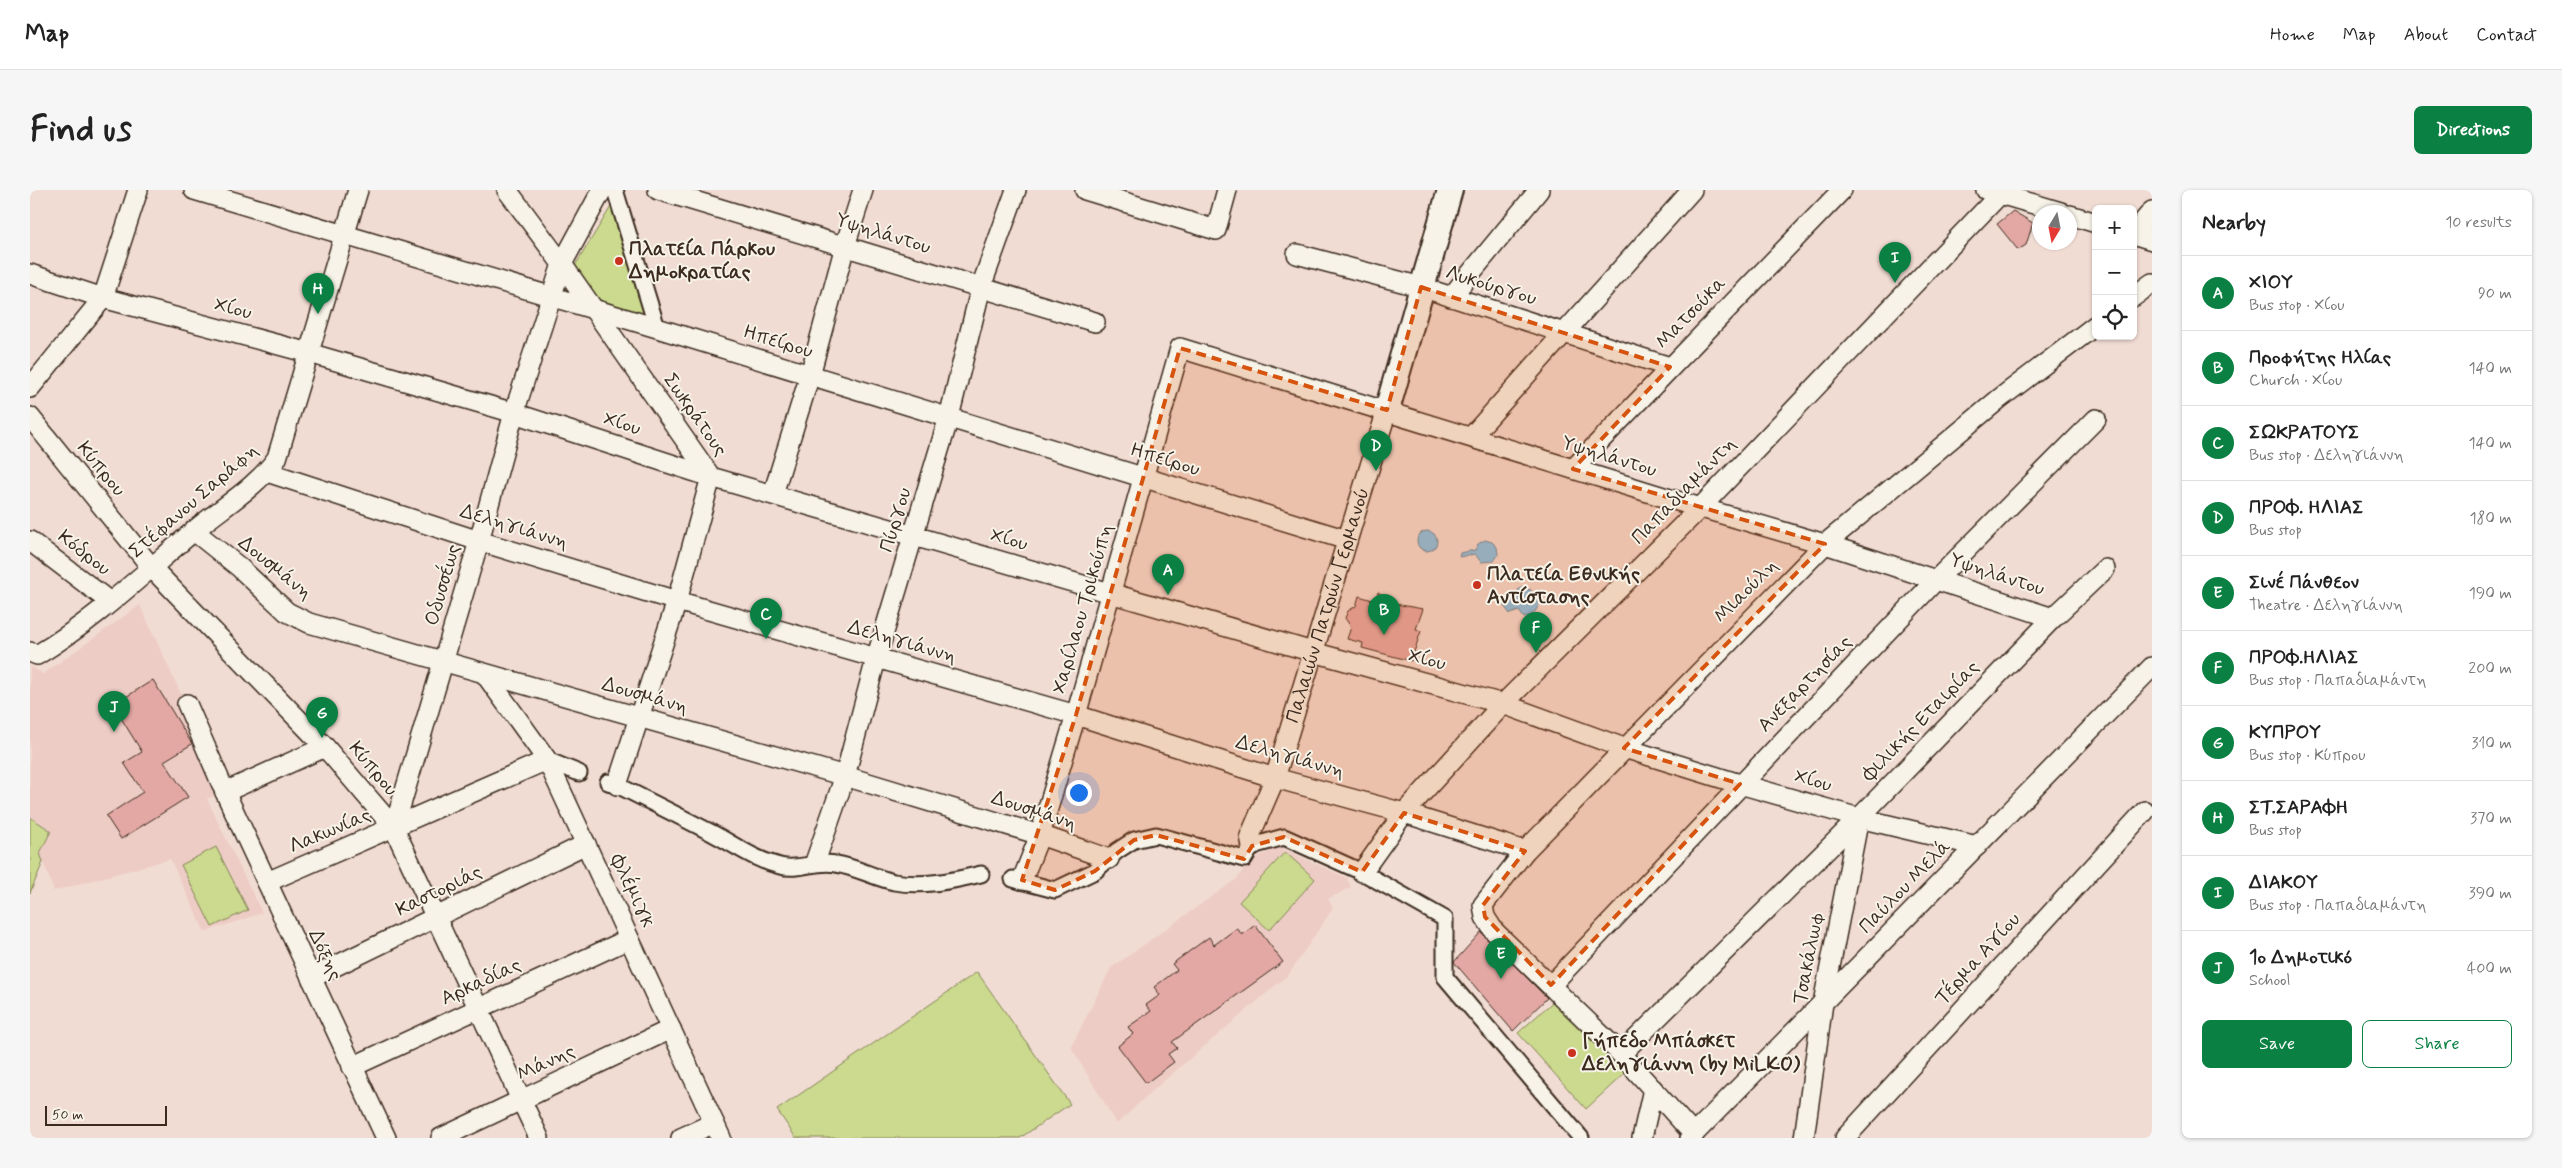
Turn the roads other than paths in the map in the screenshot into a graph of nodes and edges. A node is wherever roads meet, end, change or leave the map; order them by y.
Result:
1 (138, 190) edge
2 (194, 190) edge
3 (358, 190) edge
4 (507, 190) edge
5 (602, 190) edge
6 (615, 190) edge
7 (658, 190) edge
8 (864, 190) edge
9 (1016, 190) edge
10 (1085, 190) edge
11 (1227, 190) edge
12 (1450, 190) edge
13 (1539, 190) edge
14 (1692, 190) edge
15 (1842, 190) edge
16 (1997, 191) edge
17 (2040, 205) edge
18 (2152, 210) edge
19 (2077, 217) edge
20 (2092, 222) edge
21 (2137, 229) edge
22 (345, 234) junction
23 (2137, 235) edge
24 (2152, 240) edge
25 (845, 246) junction
26 (1297, 254) dead end
27 (562, 264) junction
28 (30, 274) edge
29 (2152, 284) edge
30 (981, 287) junction
31 (1421, 287) junction
32 (2136, 295) edge
33 (1451, 297) junction
34 (103, 298) junction
35 (553, 298) junction
36 (593, 310) junction
37 (1095, 322) dead end
38 (658, 328) junction
39 (2092, 328) edge
40 (1564, 332) junction
41 (1180, 348) joint
42 (309, 353) junction
43 (1670, 368) junction
44 (810, 375) junction
45 (30, 388) edge
46 (1387, 410) junction
47 (514, 413) junction
48 (30, 417) edge
49 (949, 417) junction
50 (2096, 419) dead end
51 (1471, 436) junction
52 (1573, 469) junction
53 (268, 472) junction
54 (711, 477) junction
55 (1144, 477) junction
56 (773, 494) junction
57 (1700, 508) junction
58 (194, 531) junction
59 (915, 536) junction
60 (1347, 540) junction
61 (30, 541) edge
62 (479, 541) junction
63 (1825, 544) junction
64 (152, 568) junction
65 (2105, 569) dead end
66 (1937, 579) junction
67 (1111, 593) junction
68 (677, 601) junction
69 (110, 602) junction
70 (2053, 618) junction
71 (1313, 652) junction
72 (33, 654) edge
73 (876, 658) junction
74 (444, 661) junction
75 (2152, 667) edge
76 (485, 674) junction
77 (187, 704) dead end
78 (1503, 704) junction
79 (1076, 715) junction
80 (640, 718) junction
81 (324, 747) junction
82 (1624, 748) junction
83 (547, 760) junction
84 (579, 773) dead end
85 (845, 776) junction
86 (1275, 778) junction
87 (613, 784) joint
88 (1740, 784) junction
89 (224, 792) junction
90 (2144, 811) dead end
91 (1404, 813) junction
92 (1859, 818) junction
93 (394, 828) junction
94 (1040, 835) junction
95 (586, 844) junction
96 (1252, 846) junction
97 (1977, 846) junction
98 (1525, 851) junction
99 (1109, 859) junction
100 (815, 862) junction
101 (1362, 872) junction
102 (980, 874) dead end
103 (1018, 880) joint
104 (267, 882) junction
105 (436, 918) junction
106 (629, 939) junction
107 (311, 978) junction
108 (1551, 985) junction
109 (1823, 1003) junction
110 (478, 1009) junction
111 (671, 1029) junction
112 (1621, 1054) junction
113 (352, 1067) junction
114 (1653, 1089) junction
115 (521, 1100) junction
116 (717, 1130) edge
117 (1692, 1136) edge
118 (386, 1138) edge
119 (441, 1138) edge
120 (538, 1138) edge
121 (681, 1138) edge
122 (1581, 1138) edge
123 (1642, 1138) edge
124 (1804, 1138) edge
125 (1845, 1138) edge

1 - 34 street
2 - 22 street, Ηπείρου
3 - 22 street, Στέφανου Σαράφη
4 - 27 street, Σωκράτους
5 - 27 street, Οδυσσέως
6 - 38 street
7 - 25 street, Υψηλάντου
8 - 25 street
9 - 30 street, Πύργου
10 - 11 street
12 - 31 street, Παλαιών Πατρών Γερμανού
13 - 33 street
14 - 40 street
15 - 43 street, Ματσούκα
16 - 17 street
16 - 57 street, Παπαδιαμάντη
18 - 21 street
19 - 20 street
22 - 35 street, Ηπείρου
22 - 42 street, Στέφανου Σαράφη
23 - 24 street
25 - 30 street, Υψηλάντου
25 - 44 street
26 - 31 street, Λυκούργου
27 - 35 street, Οδυσσέως
27 - 36 street, Σωκράτους
28 - 34 street, Χίου
29 - 32 street
30 - 37 street, Υψηλάντου
30 - 49 street, Πύργου
31 - 33 street, Λυκούργου
31 - 46 street, Παλαιών Πατρών Γερμανού
33 - 40 street, Λυκούργου
34 - 42 street, Χίου
34 - 45 street
35 - 36 street, Ηπείρου
35 - 47 street, Οδυσσέως
36 - 38 street, Ηπείρου
36 - 54 street, Σωκράτους
38 - 44 street, Ηπείρου
39 - 63 street, Μιαούλη
40 - 43 street, Λυκούργου
40 - 51 street
41 - 46 street, Υψηλάντου
41 - 55 street, Χαρίλαου Τρικούπη
42 - 47 street, Χίου
42 - 53 street, Στέφανου Σαράφη
43 - 52 street, Ματσούκα
44 - 49 street, Ηπείρου
44 - 56 street
46 - 51 street, Υψηλάντου
46 - 60 street, Παλαιών Πατρών Γερμανού
47 - 54 street, Χίου
47 - 62 street, Οδυσσέως
48 - 64 street, Κύπρου
49 - 55 street, Ηπείρου
49 - 59 street, Πύργου
50 - 66 street, Ανεξαρτησίας
51 - 52 street, Υψηλάντου
52 - 57 street, Υψηλάντου
53 - 58 street, Στέφανου Σαράφη
53 - 62 street, Δεληγιάννη
54 - 56 street, Χίου
54 - 68 street, Σωκράτους
55 - 60 street, Ηπείρου
55 - 67 street, Χαρίλαου Τρικούπη
56 - 59 street, Χίου
57 - 63 street, Υψηλάντου
57 - 78 street, Παπαδιαμάντη
58 - 64 street, Στέφανου Σαράφη
58 - 74 street, Δουσμάνη
59 - 67 street, Χίου
59 - 73 street, Πύργου
60 - 71 street, Παλαιών Πατρών Γερμανού
61 - 69 street, Κόδρου
62 - 68 street, Δεληγιάννη
62 - 74 street, Οδυσσέως
63 - 66 street, Υψηλάντου
63 - 82 street, Μιαούλη
64 - 69 street, Στέφανου Σαράφη
64 - 81 street, Κύπρου
65 - 70 street, Φιλικής Εταιρίας
66 - 70 street, Υψηλάντου
66 - 88 street, Ανεξαρτησίας
67 - 71 street, Χίου
67 - 79 street, Χαρίλαου Τρικούπη
68 - 73 street, Δεληγιάννη
68 - 80 street, Σωκράτους
69 - 72 street, Στέφανου Σαράφη
70 - 92 street, Φιλικής Εταιρίας
71 - 78 street, Χίου
71 - 86 street, Παλαιών Πατρών Γερμανού
73 - 79 street, Δεληγιάννη
73 - 85 street, Πύργου
74 - 76 street, Δουσμάνη
74 - 93 street, Οδυσσέως
75 - 97 street, Παύλου Μελά
76 - 80 street, Δουσμάνη
76 - 83 street, Φλέμιγκ
77 - 89 street, Δόξης
78 - 82 street, Χίου
78 - 91 street, Παπαδιαμάντη
79 - 86 street, Δεληγιάννη
79 - 94 street, Χαρίλαου Τρικούπη
80 - 85 street, Δουσμάνη
80 - 87 street, Σωκράτους
81 - 89 street
81 - 93 street, Κύπρου
82 - 88 street, Χίου
82 - 98 street, Μιαούλη
83 - 84 street
83 - 93 street, Λακωνίας
83 - 95 street, Φλέμιγκ
85 - 94 street, Δουσμάνη
85 - 100 street, Πύργου
86 - 91 street, Δεληγιάννη
86 - 96 street, Παλαιών Πατρών Γερμανού
87 - 100 street
88 - 92 street, Χίου
88 - 108 street, Ανεξαρτησίας
89 - 104 street, Δόξης
90 - 125 street, Τέρμα Αγίου
91 - 98 street, Δεληγιάννη
91 - 101 street, Παπαδιαμάντη
92 - 97 street, Χίου
92 - 109 street, Τσακάλωφ
92 - 112 street, Φιλικής Εταιρίας
93 - 104 street, Λακωνίας
93 - 105 street, Κύπρου
94 - 99 street, Δουσμάνη
94 - 103 street, Χαρίλαου Τρικούπη
95 - 105 street, Καστοριάς
95 - 106 street, Φλέμιγκ
96 - 99 street
96 - 101 street
97 - 109 street, Παύλου Μελά
98 - 108 street, Μιαούλη
99 - 103 street
100 - 102 street
101 - 122 street
104 - 107 street, Δόξης
105 - 107 street, Καστοριάς
105 - 110 street, Κύπρου
106 - 110 street, Αρκαδίας
106 - 111 street, Φλέμιγκ
107 - 113 street, Δόξης
108 - 112 street
109 - 117 street, Παύλου Μελά
109 - 124 street, Τσακάλωφ
110 - 113 street, Αρκαδίας
110 - 115 street, Κύπρου
111 - 115 street, Μάνης
111 - 116 street, Φλέμιγκ
112 - 114 street
113 - 118 street, Δόξης
114 - 117 street
114 - 123 street
115 - 119 street, Μάνης
115 - 120 street, Κύπρου
116 - 121 street

